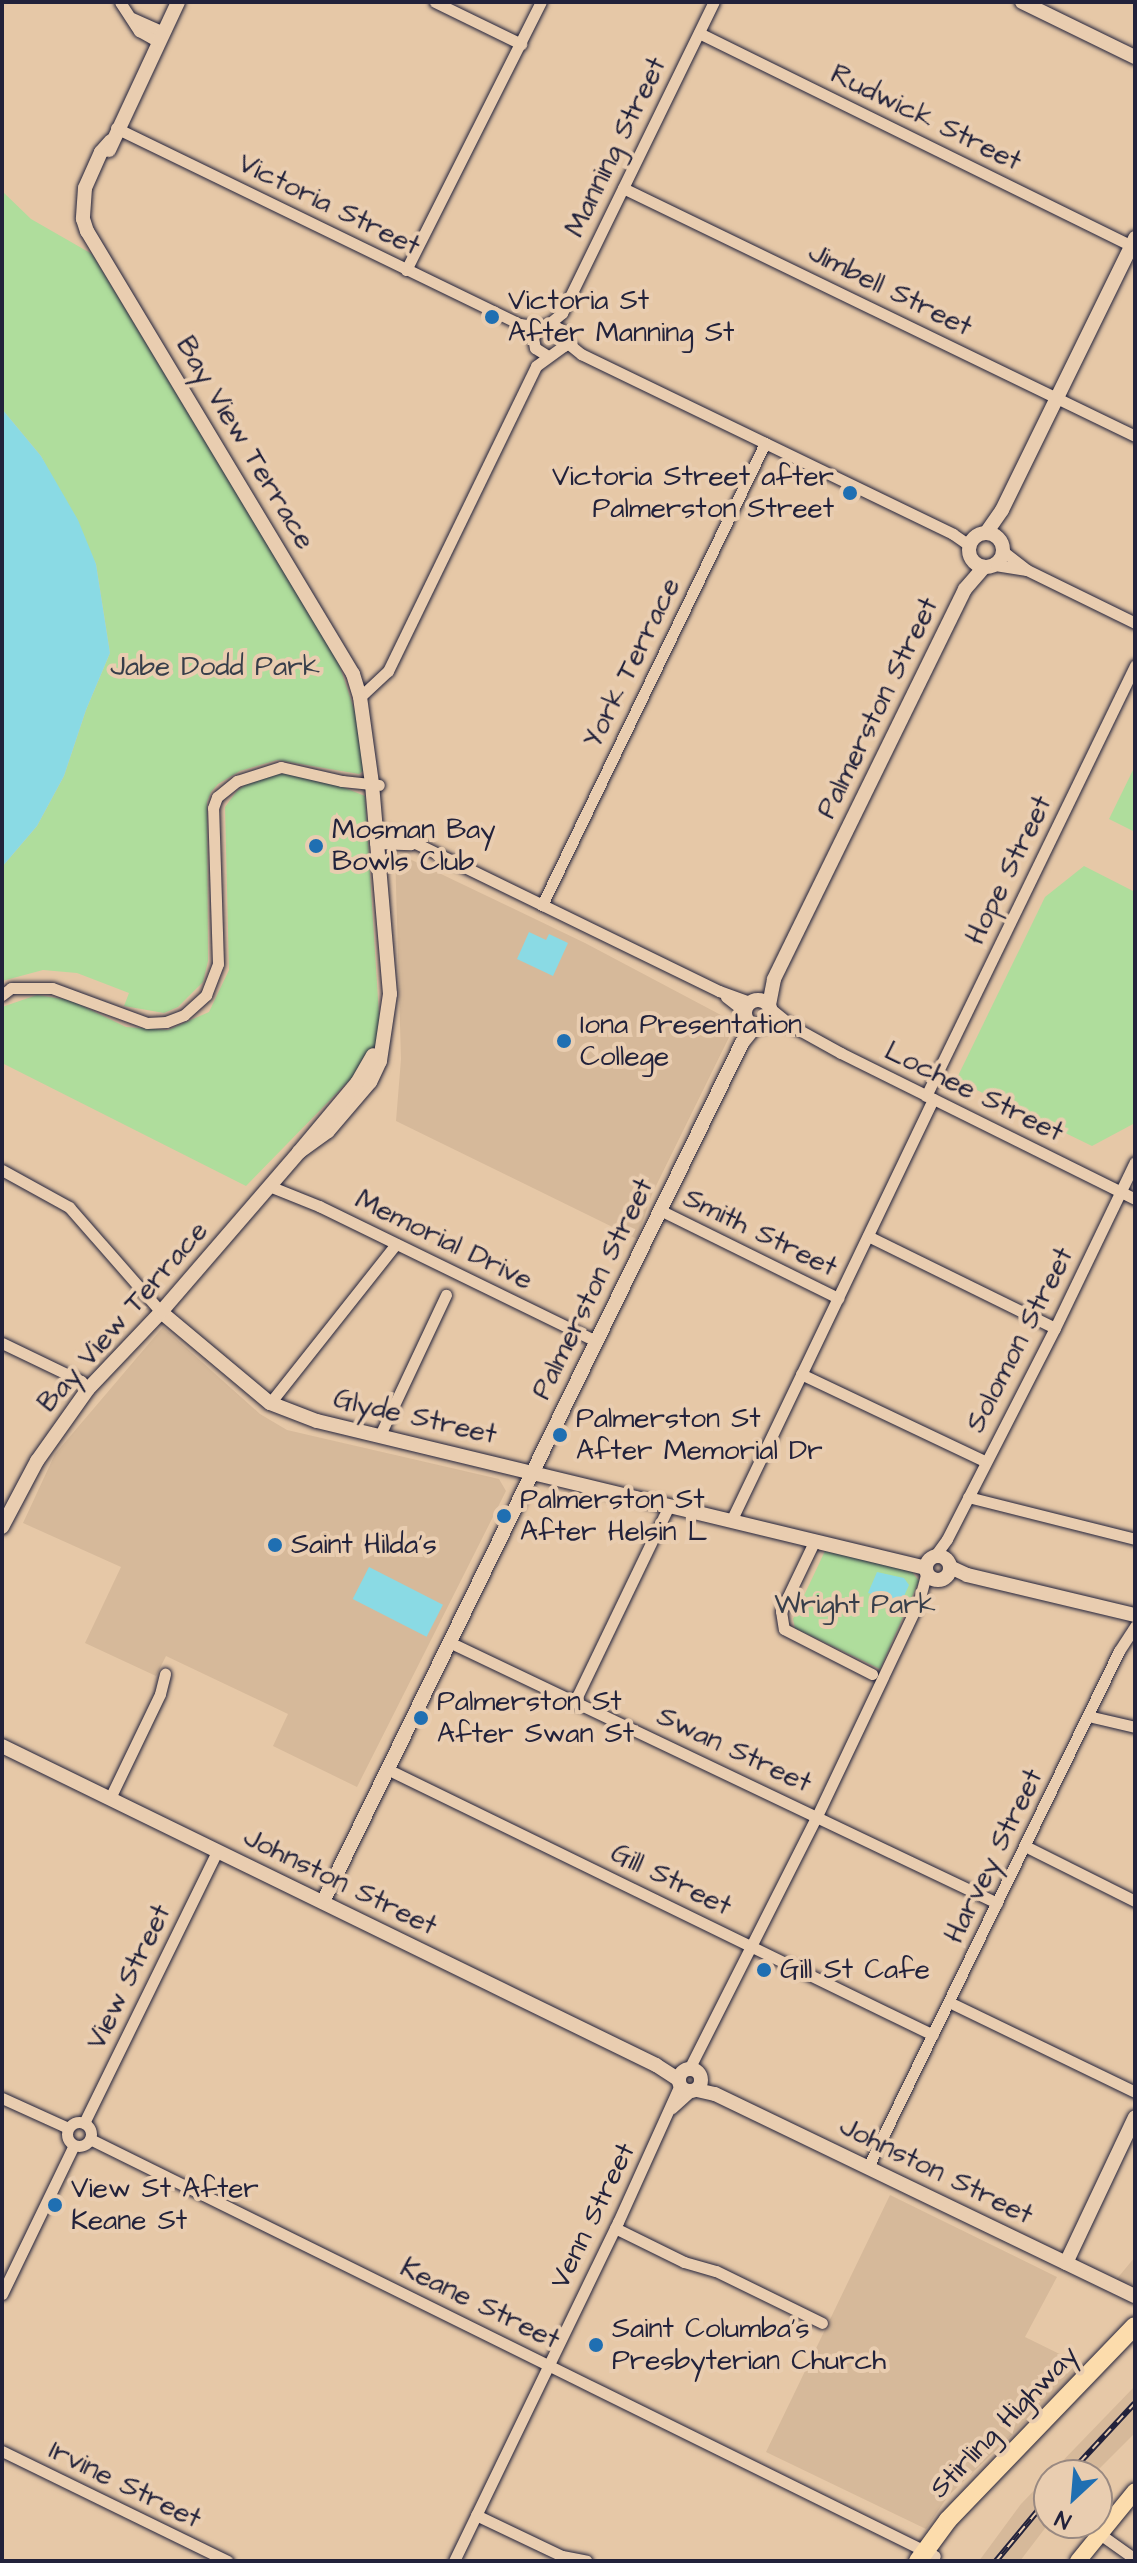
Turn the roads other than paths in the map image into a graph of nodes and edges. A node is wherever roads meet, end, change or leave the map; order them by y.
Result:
1 (120, 2) edge
2 (178, 2) edge
3 (435, 2) edge
4 (541, 2) edge
5 (714, 2) edge
6 (1022, 2) edge
7 (699, 33) junction
8 (161, 37) junction
9 (521, 44) junction
10 (1135, 57) edge
11 (114, 134) junction
12 (623, 188) junction
13 (1134, 244) edge
14 (406, 270) junction
15 (562, 313) junction
16 (539, 334) junction
17 (564, 336) junction
18 (552, 354) junction
19 (581, 354) junction
20 (536, 366) junction
21 (1057, 398) junction
22 (1135, 436) edge
23 (765, 443) junction
24 (984, 544) junction
25 (989, 566) junction
26 (1027, 570) junction
27 (965, 589) junction
28 (1135, 623) edge
29 (1135, 665) edge
30 (361, 687) junction
31 (375, 779) junction
32 (378, 836) junction
33 (542, 905) junction
34 (2, 995) edge
35 (757, 1012) junction
36 (930, 1097) junction
37 (1135, 1162) edge
38 (2, 1170) edge
39 (269, 1186) junction
40 (1120, 1192) junction
41 (1135, 1199) edge
42 (660, 1210) junction
43 (868, 1236) junction
44 (396, 1244) junction
45 (446, 1295) dead end
46 (838, 1298) junction
47 (161, 1312) junction
48 (1055, 1328) junction
49 (596, 1341) junction
50 (2, 1343) edge
51 (801, 1374) junction
52 (88, 1389) junction
53 (270, 1403) junction
54 (380, 1435) junction
55 (984, 1461) junction
56 (532, 1473) junction
57 (968, 1497) junction
58 (669, 1506) junction
59 (731, 1521) junction
60 (2, 1527) edge
61 (1135, 1539) edge
62 (815, 1540) junction
63 (937, 1567) junction
64 (1134, 1616) edge
65 (449, 1642) junction
66 (165, 1674) dead end
67 (872, 1674) dead end
68 (575, 1701) junction
69 (1088, 1716) junction
70 (1135, 1727) edge
71 (2, 1746) edge
72 (387, 1769) junction
73 (110, 1798) junction
74 (817, 1816) junction
75 (1025, 1846) junction
76 (217, 1851) junction
77 (1135, 1901) edge
78 (323, 1902) junction
79 (997, 1903) junction
80 (752, 1947) junction
81 (949, 2002) junction
82 (933, 2035) junction
83 (690, 2080) junction
84 (1135, 2092) edge
85 (2, 2098) edge
86 (1135, 2117) edge
87 (84, 2123) junction
88 (68, 2128) junction
89 (90, 2139) junction
90 (74, 2145) junction
91 (868, 2167) junction
92 (615, 2228) junction
93 (1066, 2263) junction
94 (2, 2294) edge
95 (1135, 2296) edge
96 (822, 2323) dead end
97 (1135, 2326) edge
98 (1135, 2342) edge
99 (549, 2364) junction
100 (2, 2451) edge
101 (1135, 2491) edge
102 (476, 2515) junction
103 (1113, 2515) edge
104 (1092, 2539) edge
105 (1107, 2539) edge
106 (927, 2557) edge
107 (1135, 2559) edge
108 (228, 2561) edge
109 (454, 2561) edge
110 (587, 2561) edge
111 (1078, 2561) edge

1 - 8 street
2 - 8 street, Bay View Terrace
3 - 9 street
4 - 9 street
5 - 7 street, Manning Street
6 - 10 street
7 - 12 street, Manning Street
7 - 13 street, Rudwick Street
8 - 11 street, Bay View Terrace
9 - 14 street
11 - 14 street, Victoria Street
11 - 30 street, Bay View Terrace
12 - 15 street, Manning Street
12 - 21 street, Jimbell Street
13 - 21 street, Palmerston Street
14 - 16 street, Victoria Street
15 - 16 street, Manning Street
15 - 17 street, Manning Street
16 - 17 street
16 - 18 street
16 - 20 street
17 - 18 street
17 - 19 street
18 - 19 street
18 - 20 street
19 - 23 street
20 - 30 street
21 - 22 street, Jimbell Street
21 - 24 street, Palmerston Street
23 - 24 street
23 - 33 street, York Terrace
24 - 25 street, Palmerston Street
24 - 25 street
24 - 26 street
24 - 27 street, Palmerston Street
25 - 26 street
25 - 27 street, Palmerston Street
26 - 28 street
27 - 35 street, Palmerston Street
29 - 36 street, Hope Street
30 - 31 street, Bay View Terrace
31 - 32 street, Bay View Terrace
31 - 34 street
32 - 33 street, Lochee Street
32 - 39 street, Bay View Terrace
33 - 35 street, Lochee Street
35 - 36 street, Lochee Street
35 - 42 street, Palmerston Street
36 - 40 street, Lochee Street
36 - 43 street, Hope Street
37 - 40 street, Solomon Street
38 - 47 street, Glyde Street
39 - 44 street, Memorial Drive
39 - 47 street, Bay View Terrace
40 - 41 street, Lochee Street
40 - 48 street, Solomon Street
42 - 46 street, Smith Street
42 - 49 street, Palmerston Street
43 - 46 street, Hope Street
43 - 48 street
44 - 49 street, Memorial Drive
44 - 53 street
45 - 54 street
46 - 51 street, Hope Street
47 - 52 street, Bay View Terrace
47 - 53 street, Glyde Street
48 - 55 street, Solomon Street
49 - 56 street, Palmerston Street
50 - 52 street
51 - 55 street
51 - 59 street, Hope Street
52 - 60 street, Bay View Terrace
53 - 54 street, Glyde Street
54 - 56 street, Glyde Street
55 - 57 street, Solomon Street
56 - 58 street, Glyde Street
56 - 65 street, Palmerston Street
57 - 61 street
57 - 63 street, Solomon Street
58 - 59 street, Glyde Street
58 - 68 street
59 - 62 street, Glyde Street
62 - 63 street, Glyde Street
62 - 67 street
63 - 64 street, Glyde Street
63 - 74 street, Solomon Street
64 - 69 street, Harvey Street
65 - 68 street, Swan Street
65 - 72 street, Palmerston Street
66 - 73 street
68 - 74 street, Swan Street
69 - 70 street
69 - 75 street, Harvey Street
71 - 73 street, Johnston Street
72 - 78 street, Palmerston Street
72 - 80 street, Gill Street
73 - 76 street, Johnston Street
74 - 79 street, Swan Street
74 - 80 street, Solomon Street
75 - 77 street
75 - 79 street, Harvey Street
76 - 78 street, Johnston Street
76 - 87 street, View Street
78 - 83 street, Johnston Street
79 - 81 street, Harvey Street
80 - 82 street, Gill Street
80 - 83 street, Solomon Street
81 - 82 street, Harvey Street
81 - 84 street
82 - 91 street, Harvey Street
83 - 91 street, Johnston Street
83 - 92 street, Venn Street
85 - 88 street
86 - 93 street
87 - 88 street
87 - 89 street
88 - 90 street
89 - 90 street
89 - 99 street, Keane Street
90 - 94 street
91 - 93 street, Johnston Street
92 - 96 street
92 - 99 street, Venn Street
93 - 95 street, Johnston Street
97 - 106 highway, Stirling Highway
98 - 106 highway, Stirling Highway
99 - 102 street, Venn Street
99 - 106 street, Keane Street
100 - 108 street, Irvine Street
101 - 103 main road
102 - 109 street, Venn Street
102 - 110 street
104 - 111 main road
105 - 107 street

